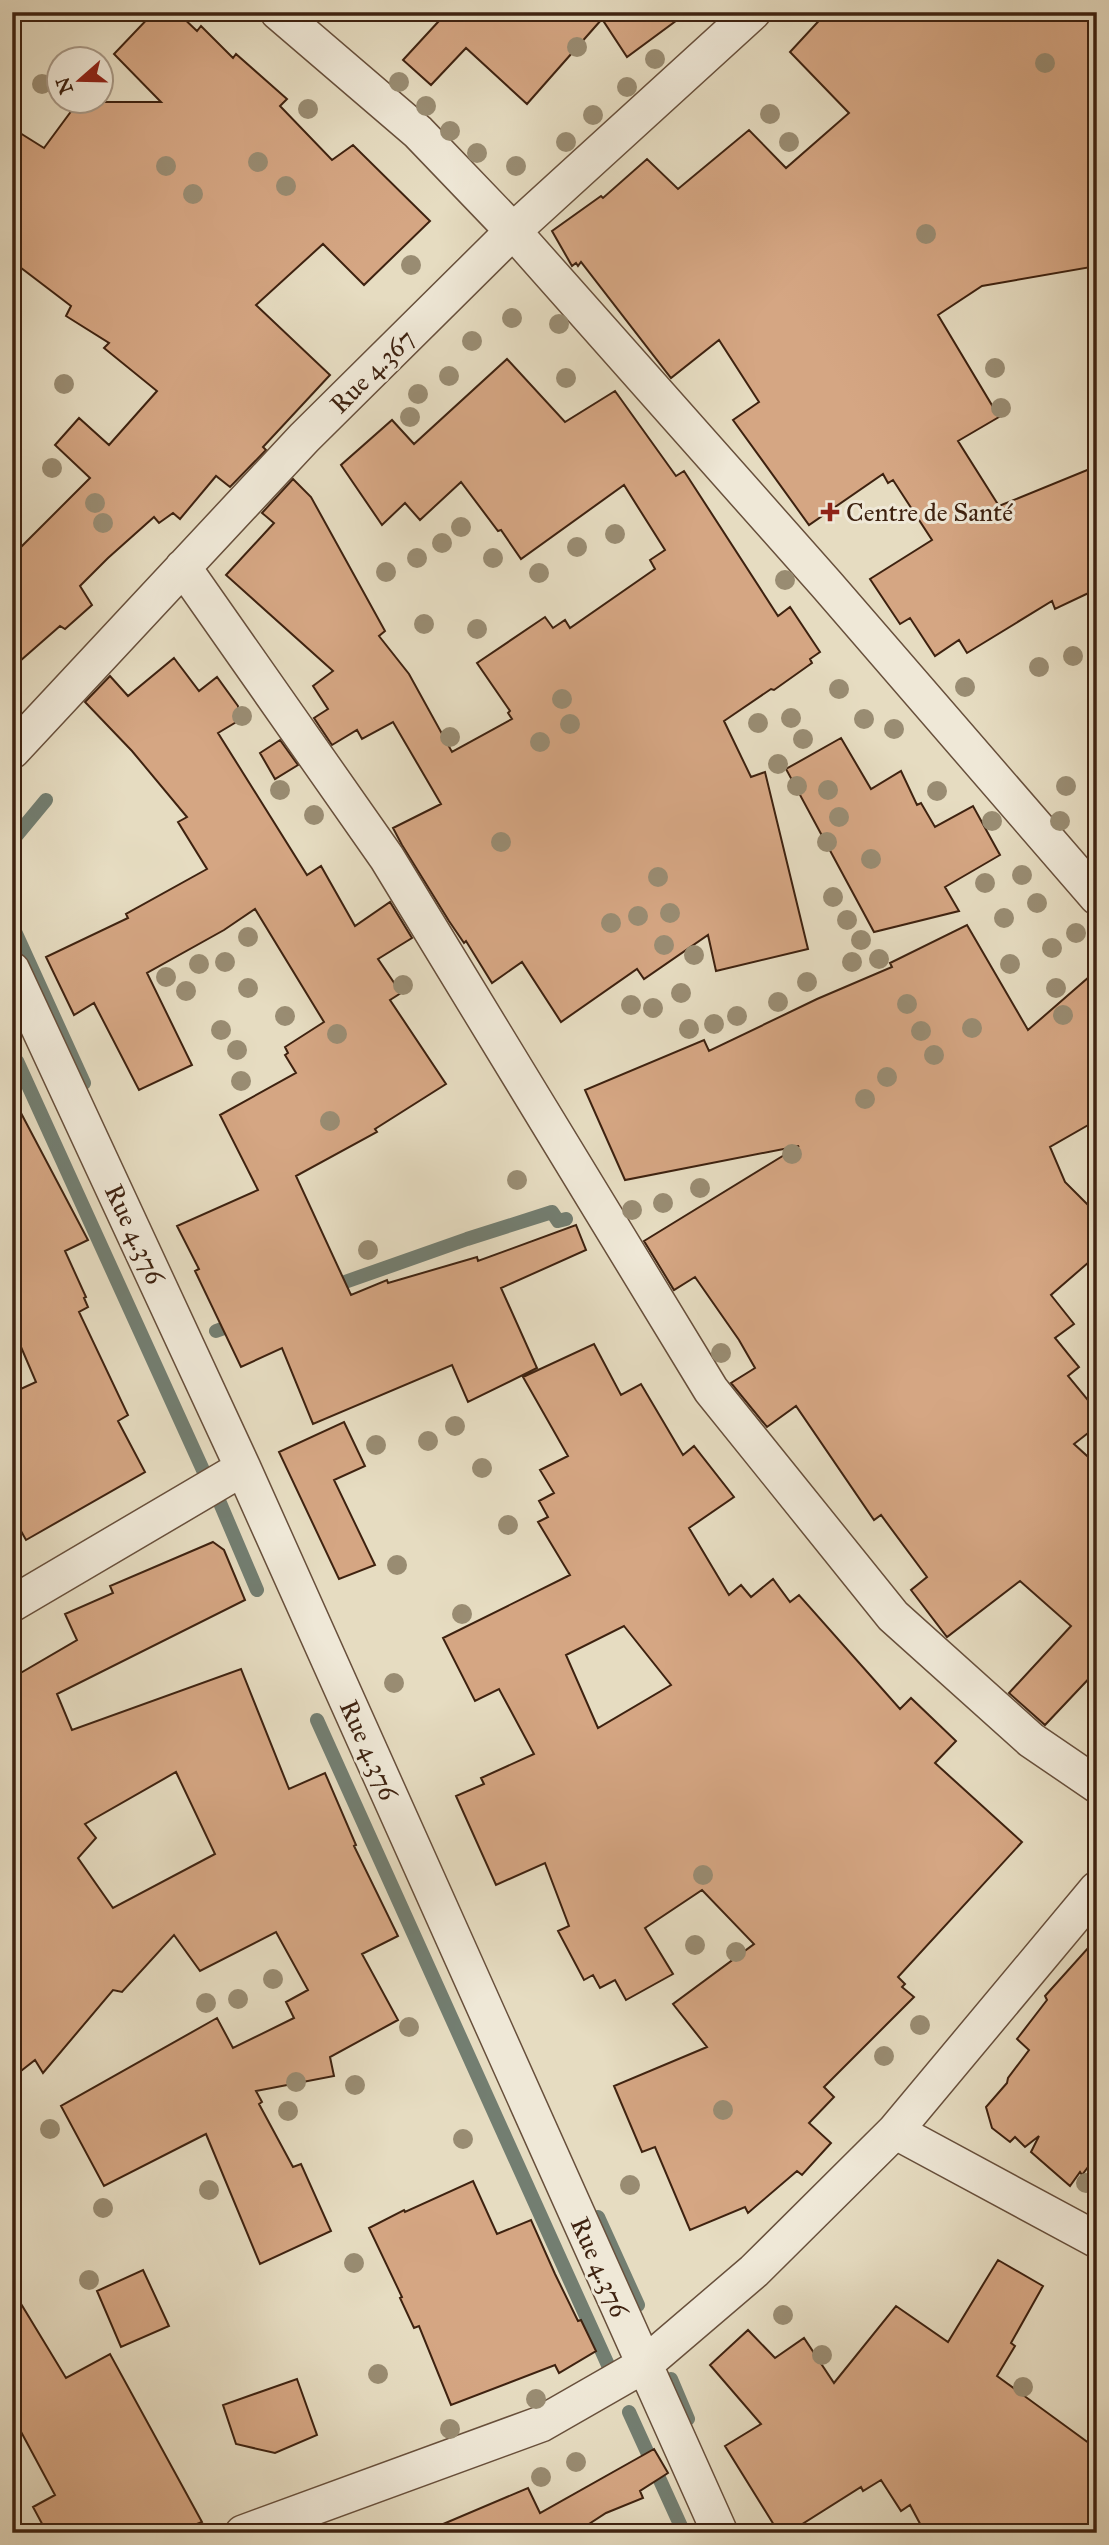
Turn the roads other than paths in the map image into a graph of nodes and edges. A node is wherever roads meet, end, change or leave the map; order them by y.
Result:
1 (278, 12) edge
2 (753, 12) edge
3 (513, 231) junction
4 (183, 567) junction
5 (16, 740) edge
6 (1097, 897) edge
7 (12, 970) edge
8 (243, 1468) junction
9 (12, 1604) edge
10 (1097, 1785) edge
11 (1097, 1889) edge
12 (895, 2131) junction
13 (1097, 2240) edge
14 (644, 2365) junction
15 (243, 2533) edge
16 (720, 2533) edge

1 - 3 street
2 - 3 street, Rue 4.367
3 - 4 street, Rue 4.367
3 - 6 street
4 - 5 street, Rue 4.367
4 - 10 street
7 - 8 street, Rue 4.376
8 - 9 street
8 - 14 street, Rue 4.376
11 - 12 street
12 - 13 street
12 - 14 street
14 - 15 street
14 - 16 street, Rue 4.376

